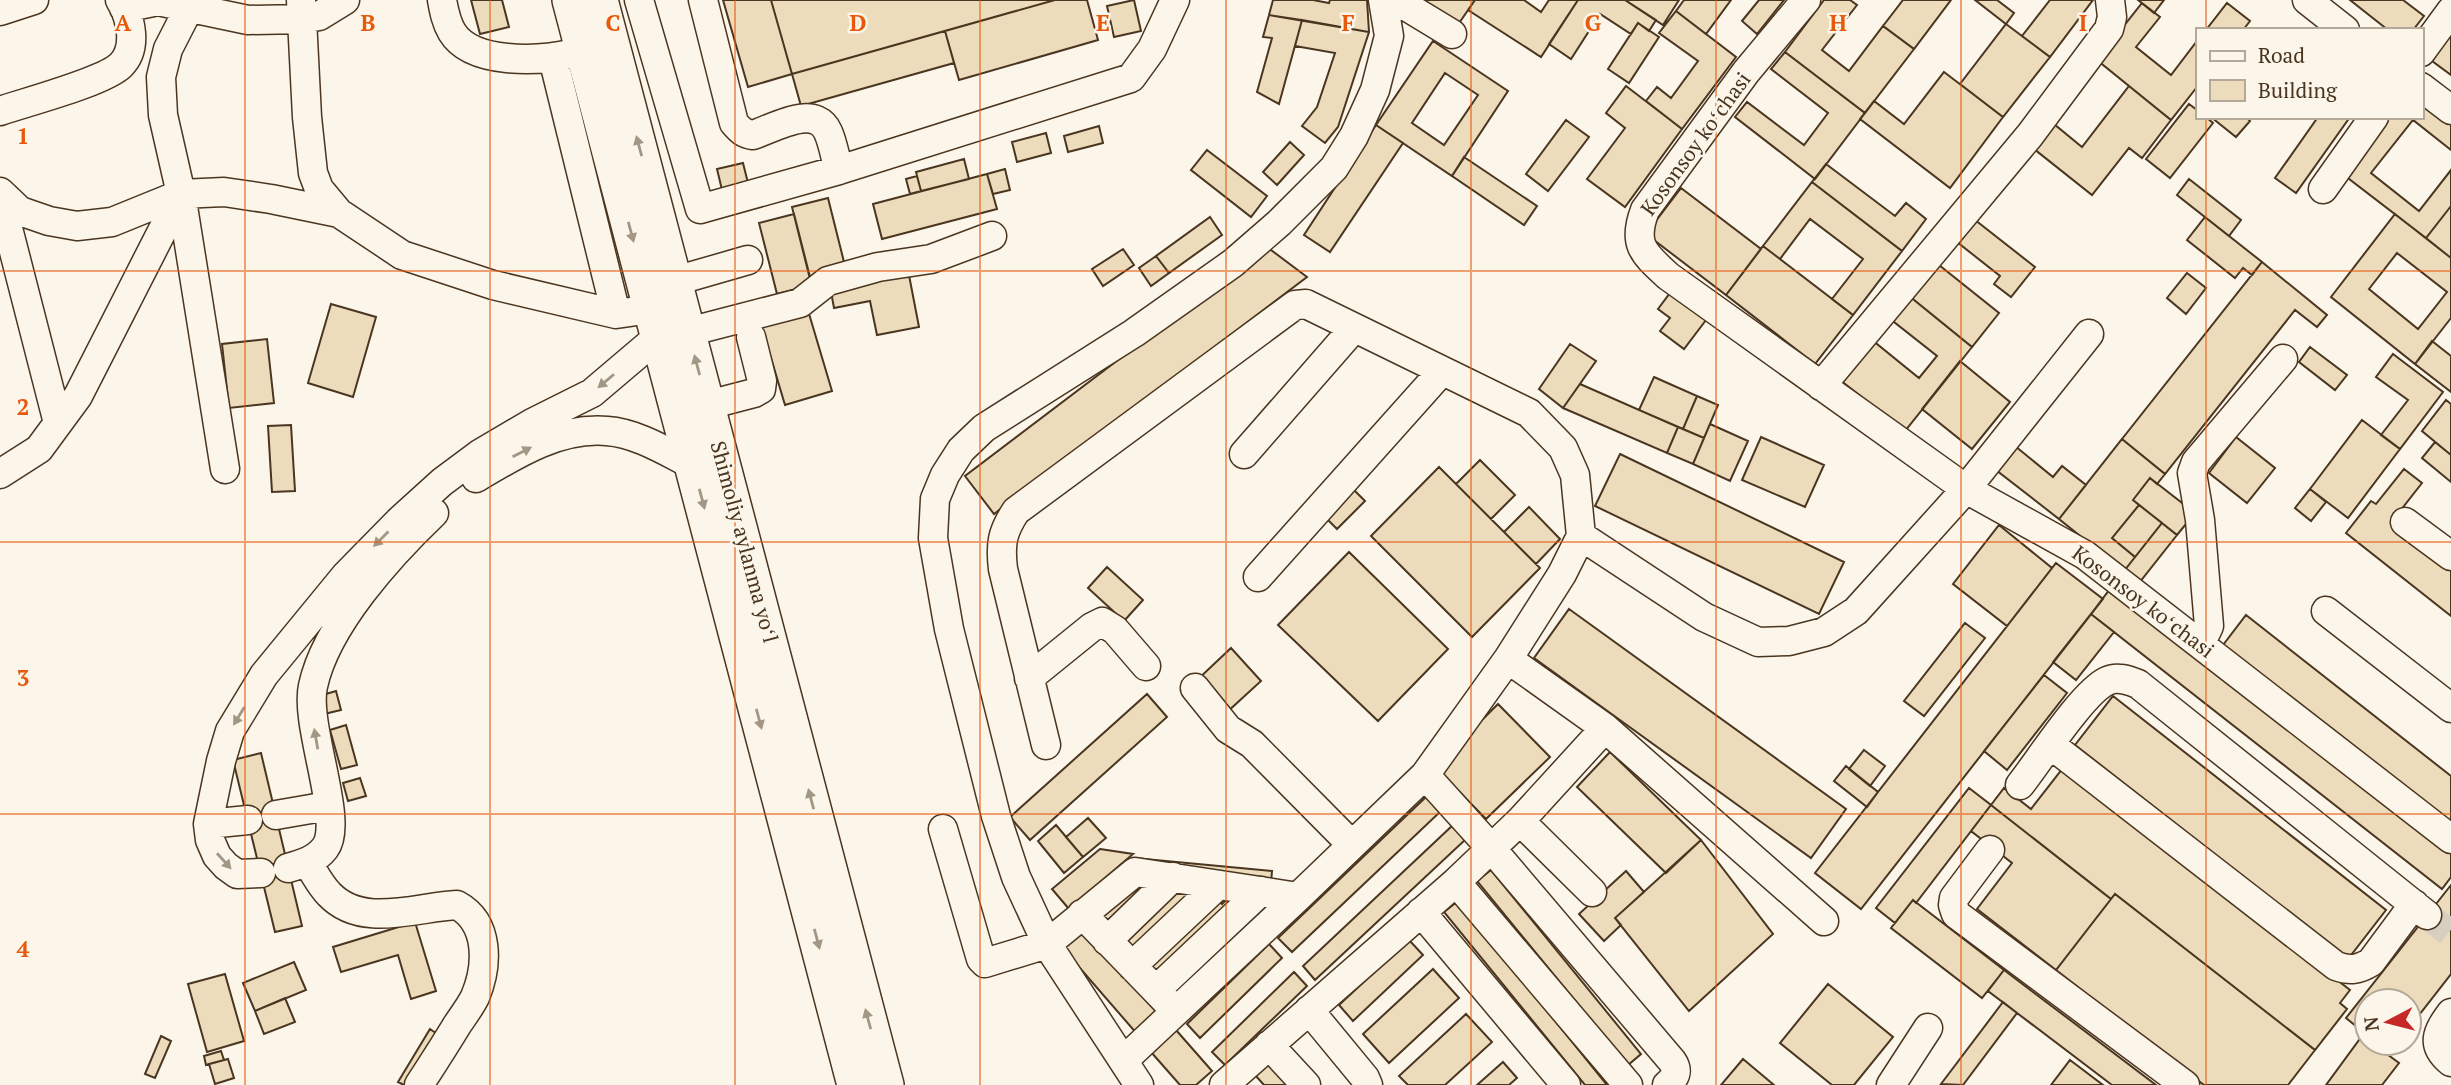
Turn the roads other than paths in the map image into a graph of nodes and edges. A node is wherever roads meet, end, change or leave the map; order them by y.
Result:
1 (34, 0) edge
2 (345, 0) edge
3 (442, 0) edge
4 (570, 0) edge
5 (600, 0) edge
6 (639, 0) edge
7 (704, 0) edge
8 (1175, 0) edge
9 (1383, 0) edge
10 (1396, 0) edge
11 (1806, 0) edge
12 (2110, 0) edge
13 (2307, 0) edge
14 (122, 4) edge
15 (189, 8) junction
16 (301, 9) edge
17 (0, 11) edge
18 (2451, 12) edge
19 (2342, 28) edge
20 (1452, 34) dead end
21 (2423, 49) edge
22 (583, 50) junction
23 (2423, 89) edge
24 (2451, 110) edge
25 (0, 111) edge
26 (2373, 119) edge
27 (839, 170) junction
28 (2323, 189) dead end
29 (181, 194) junction
30 (0, 195) edge
31 (701, 209) junction
32 (339, 213) junction
33 (659, 221) junction
34 (992, 236) dead end
35 (748, 260) dead end
36 (675, 281) junction
37 (616, 314) junction
38 (666, 326) junction
39 (1354, 328) junction
40 (2089, 334) dead end
41 (751, 337) dead end
42 (2283, 359) dead end
43 (1442, 371) junction
44 (1821, 386) junction
45 (708, 405) junction
46 (58, 423) junction
47 (1244, 454) dead end
48 (693, 465) junction
49 (225, 469) dead end
50 (0, 474) edge
51 (1966, 489) junction
52 (2405, 523) dead end
53 (1581, 536) junction
54 (2451, 555) edge
55 (1258, 577) dead end
56 (2326, 611) dead end
57 (2200, 643) junction
58 (1508, 659) junction
59 (1146, 666) dead end
60 (762, 668) junction
61 (1029, 678) junction
62 (1195, 688) dead end
63 (2451, 708) edge
64 (1605, 728) junction
65 (2051, 744) junction
66 (1046, 745) dead end
67 (1424, 775) junction
68 (2020, 785) dead end
69 (328, 806) junction
70 (275, 815) dead end
71 (248, 820) dead end
72 (1520, 821) junction
73 (208, 824) junction
74 (943, 829) dead end
75 (2451, 839) edge
76 (1352, 845) junction
77 (1491, 848) junction
78 (1990, 850) dead end
79 (261, 873) dead end
80 (1173, 877) junction
81 (1456, 882) junction
82 (1219, 885) junction
83 (1261, 891) junction
84 (1591, 892) dead end
85 (1298, 897) junction
86 (1421, 912) junction
87 (1082, 914) junction
88 (1824, 921) dead end
89 (1108, 941) junction
90 (1047, 944) junction
91 (1132, 966) junction
92 (1156, 990) junction
93 (1309, 1010) junction
94 (1176, 1011) junction
95 (2451, 1013) edge
96 (1928, 1028) dead end
97 (1269, 1045) junction
98 (1124, 1060) junction
99 (2451, 1062) edge
100 (1236, 1081) edge
101 (419, 1085) edge
102 (855, 1085) edge
103 (886, 1085) edge
104 (1139, 1085) edge
105 (1306, 1085) edge
106 (1368, 1085) edge
107 (1566, 1085) edge
108 (1628, 1085) edge
109 (1667, 1085) edge
110 (1891, 1085) edge
111 (2185, 1085) edge

1 - 17 street
2 - 16 street
3 - 22 street
4 - 22 main road, Shimoliy aylanma yoʻl
5 - 22 main road, Shimoliy aylanma yoʻl
6 - 31 street
7 - 27 street
8 - 27 street
9 - 90 street
10 - 20 street
11 - 44 street, Kosonsoy koʻchasi
12 - 44 street
13 - 19 street
14 - 15 street
14 - 25 street
15 - 16 street
15 - 29 street
16 - 32 street
18 - 21 street
33 -> 22 main road, Shimoliy aylanma yoʻl
22 - 37 street
22 -> 38 main road, Shimoliy aylanma yoʻl
23 - 24 street
26 - 28 street
27 - 31 street
29 - 30 street
29 - 32 street
29 - 46 street
29 - 49 street
30 - 46 street
31 - 33 street
32 - 37 street
33 - 36 main road, Shimoliy aylanma yoʻl
34 - 38 street
35 - 36 street
36 - 38 main road, Shimoliy aylanma yoʻl
37 - 38 street
45 -> 38 main road, Shimoliy aylanma yoʻl
38 - 48 main road, Shimoliy aylanma yoʻl
38 -> 73 street
39 - 43 street
39 - 47 street
39 - 61 street
40 - 51 street
41 - 45 street
42 - 57 street
43 - 53 street
43 - 55 street
44 - 51 street, Kosonsoy koʻchasi
45 - 60 main road, Shimoliy aylanma yoʻl
46 - 50 street
48 -> 60 main road, Shimoliy aylanma yoʻl
69 -> 48 street
51 - 53 street
51 - 57 street, Kosonsoy koʻchasi
52 - 54 street
53 - 58 street
56 - 63 street
57 - 75 street, Kosonsoy koʻchasi
58 - 64 street
58 - 67 street
59 - 61 street
60 -> 102 main road, Shimoliy aylanma yoʻl
103 -> 60 main road, Shimoliy aylanma yoʻl
61 - 66 street
62 - 76 street
64 - 72 street
64 - 88 street
65 - 65 street
65 - 68 street
67 - 76 street
67 - 77 street
69 - 70 street
69 - 101 street
71 - 73 street
72 - 77 street
72 - 84 street
73 -> 79 street
74 - 90 street
76 - 85 street
77 - 81 street
77 - 109 street
78 - 111 street
80 - 82 street
80 - 87 street
80 - 89 street
81 - 86 street
81 - 108 street
82 - 83 street
82 - 91 street
83 - 85 street
83 - 92 street
85 - 94 street
86 - 93 street
86 - 107 street
87 - 89 street
87 - 90 street
89 - 91 street
90 - 98 street
91 - 92 street
92 - 94 street
93 - 97 street
93 - 106 street
94 - 98 street
95 - 99 street
96 - 110 street
97 - 100 street
97 - 105 street
98 - 104 street

